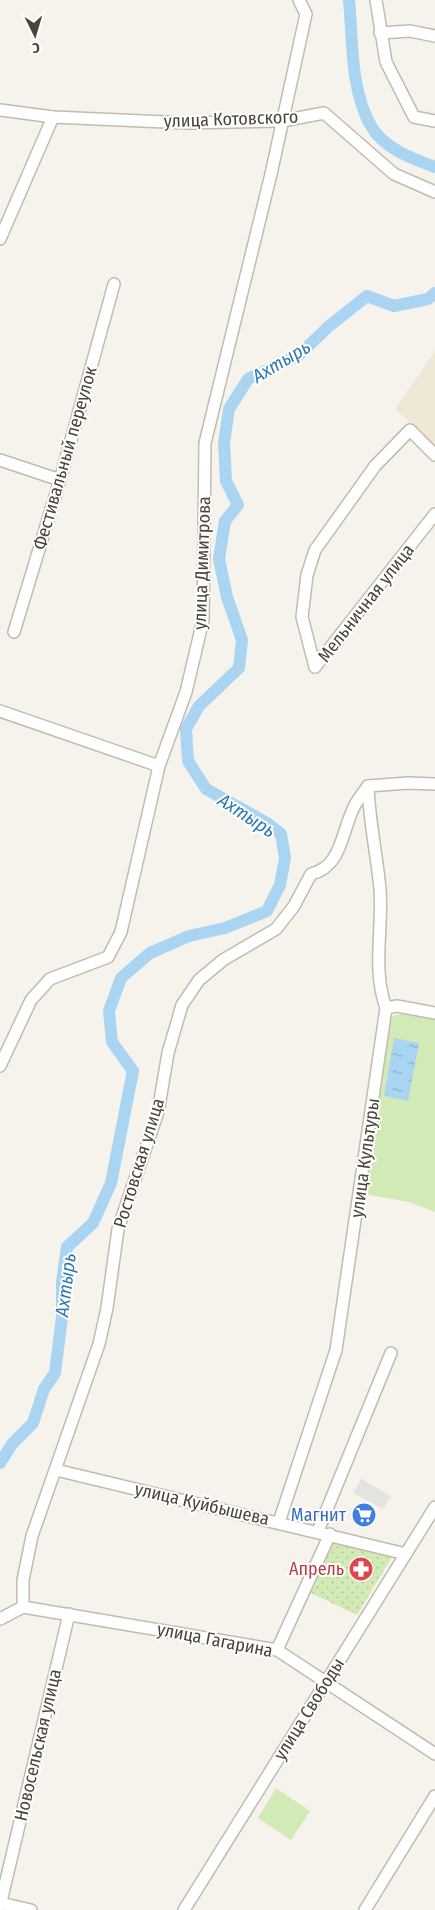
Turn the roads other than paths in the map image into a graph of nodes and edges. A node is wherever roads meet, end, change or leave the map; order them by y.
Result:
1 (299, 0) edge
2 (376, 0) edge
3 (380, 33) junction
4 (435, 36) edge
5 (0, 110) edge
6 (53, 117) junction
7 (282, 121) junction
8 (433, 121) edge
9 (435, 192) edge
10 (0, 239) edge
11 (114, 284) dead end
12 (435, 455) edge
13 (0, 460) edge
14 (60, 480) junction
15 (435, 514) edge
16 (14, 632) dead end
17 (0, 711) edge
18 (159, 766) junction
19 (435, 784) edge
20 (368, 786) junction
21 (386, 1008) junction
22 (435, 1013) edge
23 (0, 1066) edge
24 (391, 1353) dead end
25 (56, 1470) junction
26 (435, 1507) edge
27 (279, 1522) junction
28 (318, 1532) junction
29 (330, 1534) junction
30 (406, 1554) junction
31 (23, 1607) junction
32 (69, 1614) junction
33 (0, 1619) edge
34 (277, 1650) junction
35 (325, 1682) junction
36 (435, 1754) edge
37 (435, 1796) edge
38 (0, 1904) edge
39 (31, 1910) edge
40 (185, 1910) edge
41 (364, 1910) edge

1 - 7 street, улица Димитрова
2 - 3 street
3 - 4 street
3 - 8 street
5 - 6 street, улица Котовского
6 - 7 street, улица Котовского
6 - 10 street
7 - 9 street, улица Котовского
7 - 18 street, улица Димитрова
11 - 14 street, Фестивальный переулок
12 - 15 street, Мельничная улица
13 - 14 street
14 - 16 street, Фестивальный переулок
17 - 18 street
18 - 23 street, улица Димитрова
19 - 20 street
20 - 21 street, улица Культуры
20 - 25 street, Ростовская улица
21 - 22 street
21 - 27 street, улица Культуры
24 - 28 street
25 - 27 street, улица Куйбышева
25 - 31 street, Ростовская улица
26 - 30 street, улица Свободы
27 - 28 street, улица Куйбышева
28 - 29 street, улица Куйбышева
29 - 30 street, улица Куйбышева
29 - 34 street
30 - 35 street, улица Свободы
31 - 32 street, улица Гагарина
31 - 33 street
32 - 34 street, улица Гагарина
32 - 38 street, Новосельская улица
34 - 35 street, улица Гагарина
35 - 36 street, улица Гагарина
35 - 40 street, улица Свободы
37 - 41 street
38 - 39 street

